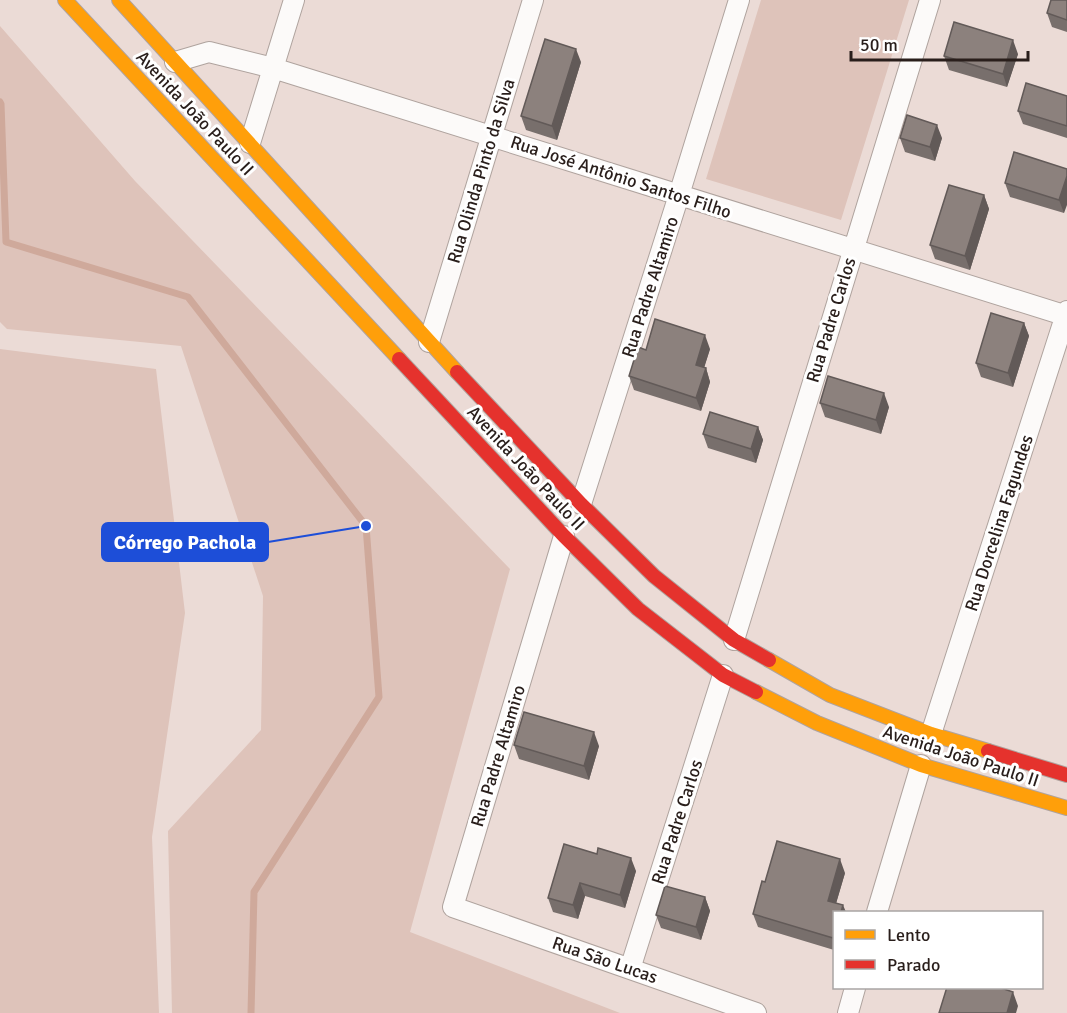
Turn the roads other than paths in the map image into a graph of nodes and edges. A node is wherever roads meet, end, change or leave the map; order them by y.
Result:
1 (65, 0) edge
2 (119, 0) edge
3 (294, 0) edge
4 (533, 0) edge
5 (739, 0) edge
6 (930, 0) edge
7 (171, 65) junction
8 (273, 68) junction
9 (491, 135) junction
10 (250, 143) junction
11 (679, 195) junction
12 (853, 249) junction
13 (1066, 314) edge
14 (429, 342) junction
15 (581, 504) junction
16 (564, 536) junction
17 (734, 640) junction
18 (723, 675) junction
19 (926, 750) junction
20 (1067, 775) edge
21 (1067, 808) edge
22 (453, 907) joint
23 (877, 911) edge
24 (630, 969) junction
25 (854, 989) edge
26 (756, 1013) edge
27 (848, 1013) edge

1 - 16 street, Avenida João Paulo II
2 - 7 street, Avenida João Paulo II
3 - 8 street
4 - 9 street, Rua Olinda Pinto da Silva
5 - 11 street, Rua Padre Altamiro
6 - 12 street, Rua Padre Carlos
7 - 8 street, Rua José Antônio Santos Filho
7 - 10 street, Avenida João Paulo II
8 - 9 street, Rua José Antônio Santos Filho
8 - 10 street
9 - 11 street, Rua José Antônio Santos Filho
9 - 14 street, Rua Olinda Pinto da Silva
10 - 14 street, Avenida João Paulo II
11 - 12 street, Rua José Antônio Santos Filho
11 - 15 street, Rua Padre Altamiro
12 - 13 street, Rua José Antônio Santos Filho
12 - 17 street, Rua Padre Carlos
13 - 19 street, Rua Dorcelina Fagundes
14 - 15 street, Avenida João Paulo II
15 - 16 street
15 - 17 street, Avenida João Paulo II
16 - 18 street, Avenida João Paulo II
16 - 22 street, Rua Padre Altamiro
17 - 19 street, Avenida João Paulo II
18 - 19 street, Avenida João Paulo II
18 - 24 street, Rua Padre Carlos
19 - 20 street, Avenida João Paulo II
19 - 21 street, Avenida João Paulo II
19 - 23 street, Rua Dorcelina Fagundes
22 - 24 street, Rua São Lucas
24 - 26 street, Rua São Lucas
25 - 27 street

